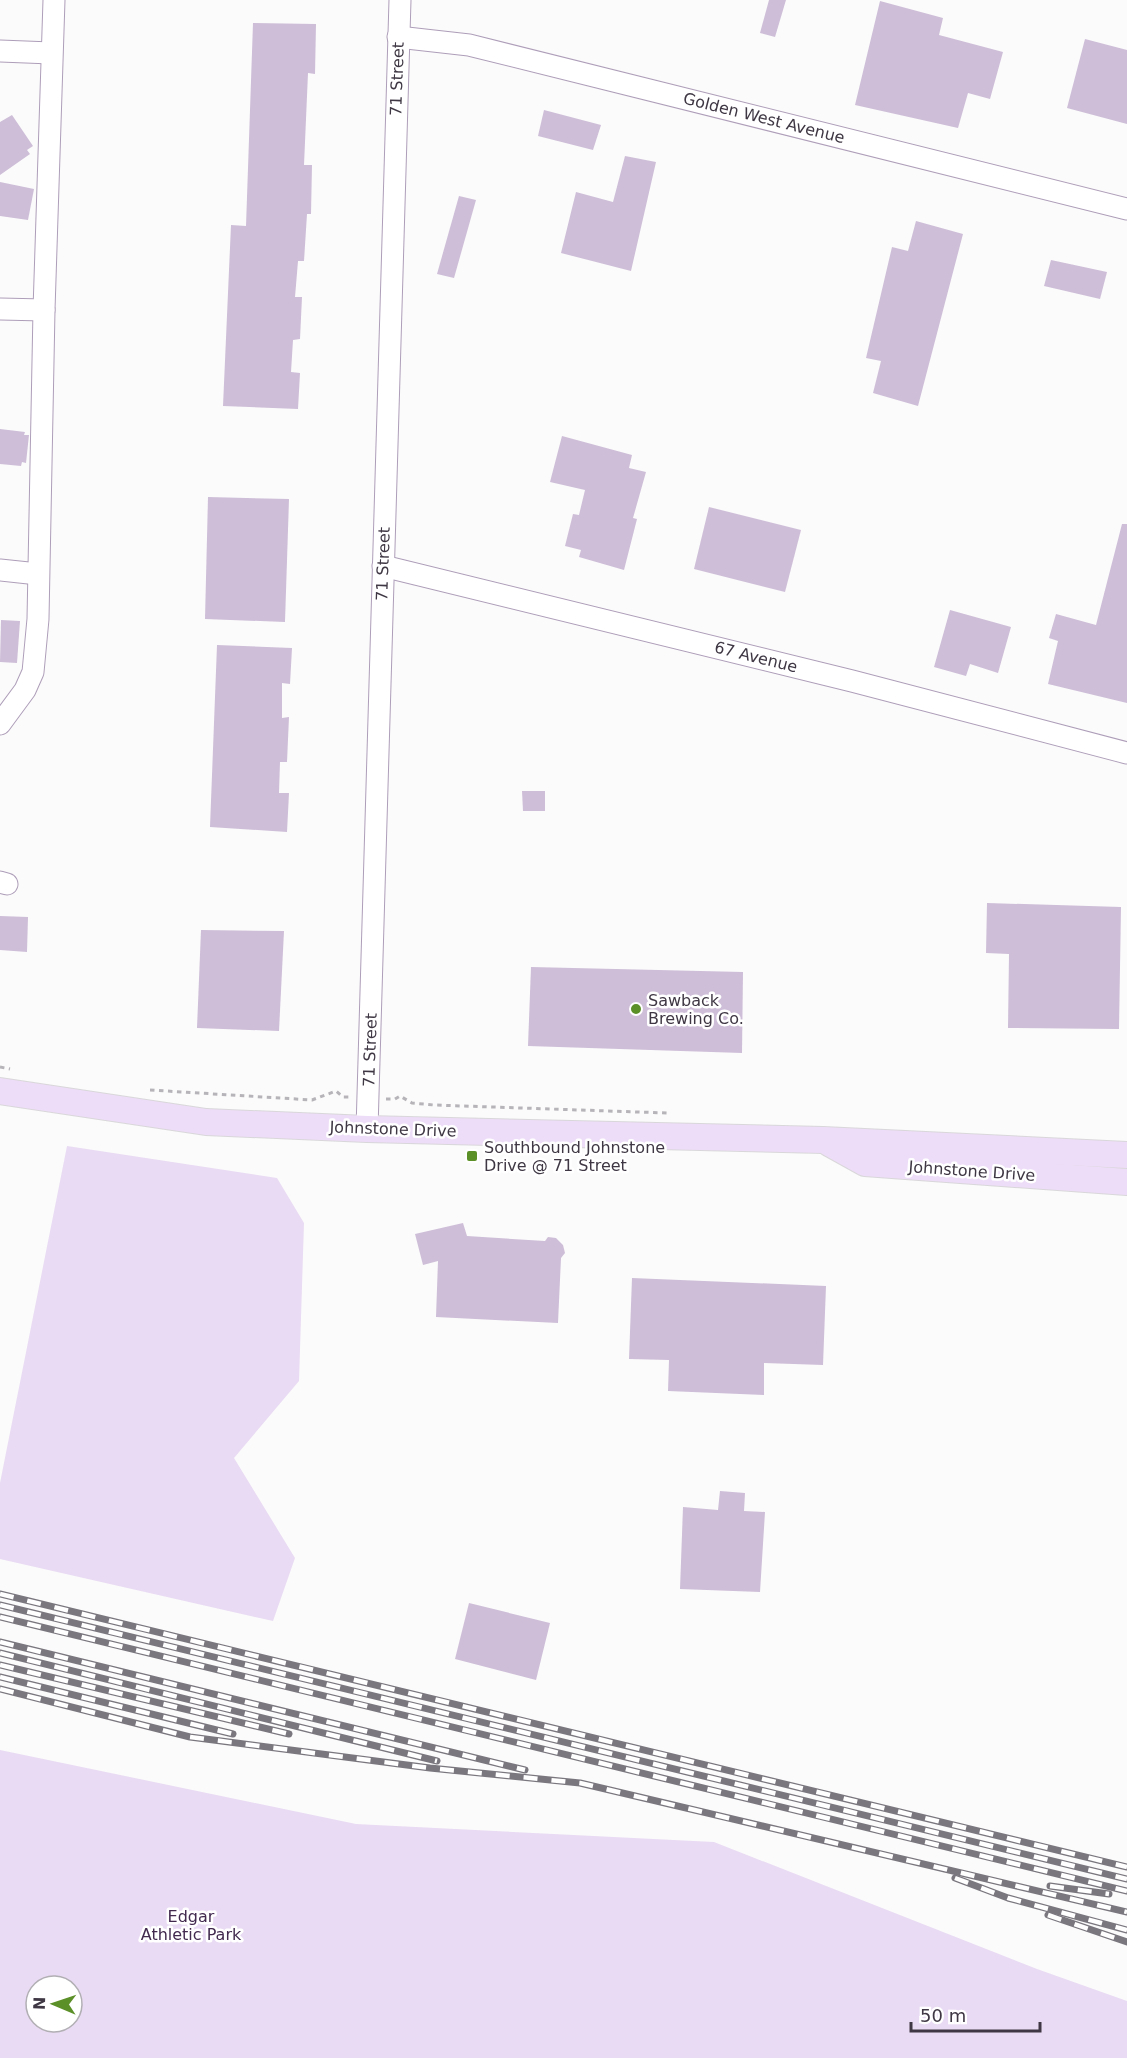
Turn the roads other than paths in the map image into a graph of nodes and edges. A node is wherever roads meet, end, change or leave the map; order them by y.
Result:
1 (54, 0) edge
2 (399, 0) edge
3 (398, 37) junction
4 (0, 51) edge
5 (51, 53) junction
6 (1127, 209) edge
7 (0, 309) edge
8 (44, 310) junction
9 (383, 566) junction
10 (0, 570) edge
11 (38, 574) junction
12 (0, 724) edge
13 (1127, 753) edge
14 (0, 1091) edge
15 (367, 1129) junction
16 (824, 1140) junction
17 (1127, 1155) edge
18 (1127, 1182) edge

1 - 5 street
2 - 3 street, 71 Street
3 - 6 street, Golden West Avenue
3 - 9 street, 71 Street
4 - 5 street
5 - 8 street
7 - 8 street
8 - 11 street
9 - 13 street, 67 Avenue
9 - 15 street, 71 Street
10 - 11 street
11 - 12 street
14 - 15 main road, Johnstone Drive
15 - 16 main road, Johnstone Drive
16 - 17 main road, Johnstone Drive
16 - 18 main road, Johnstone Drive

